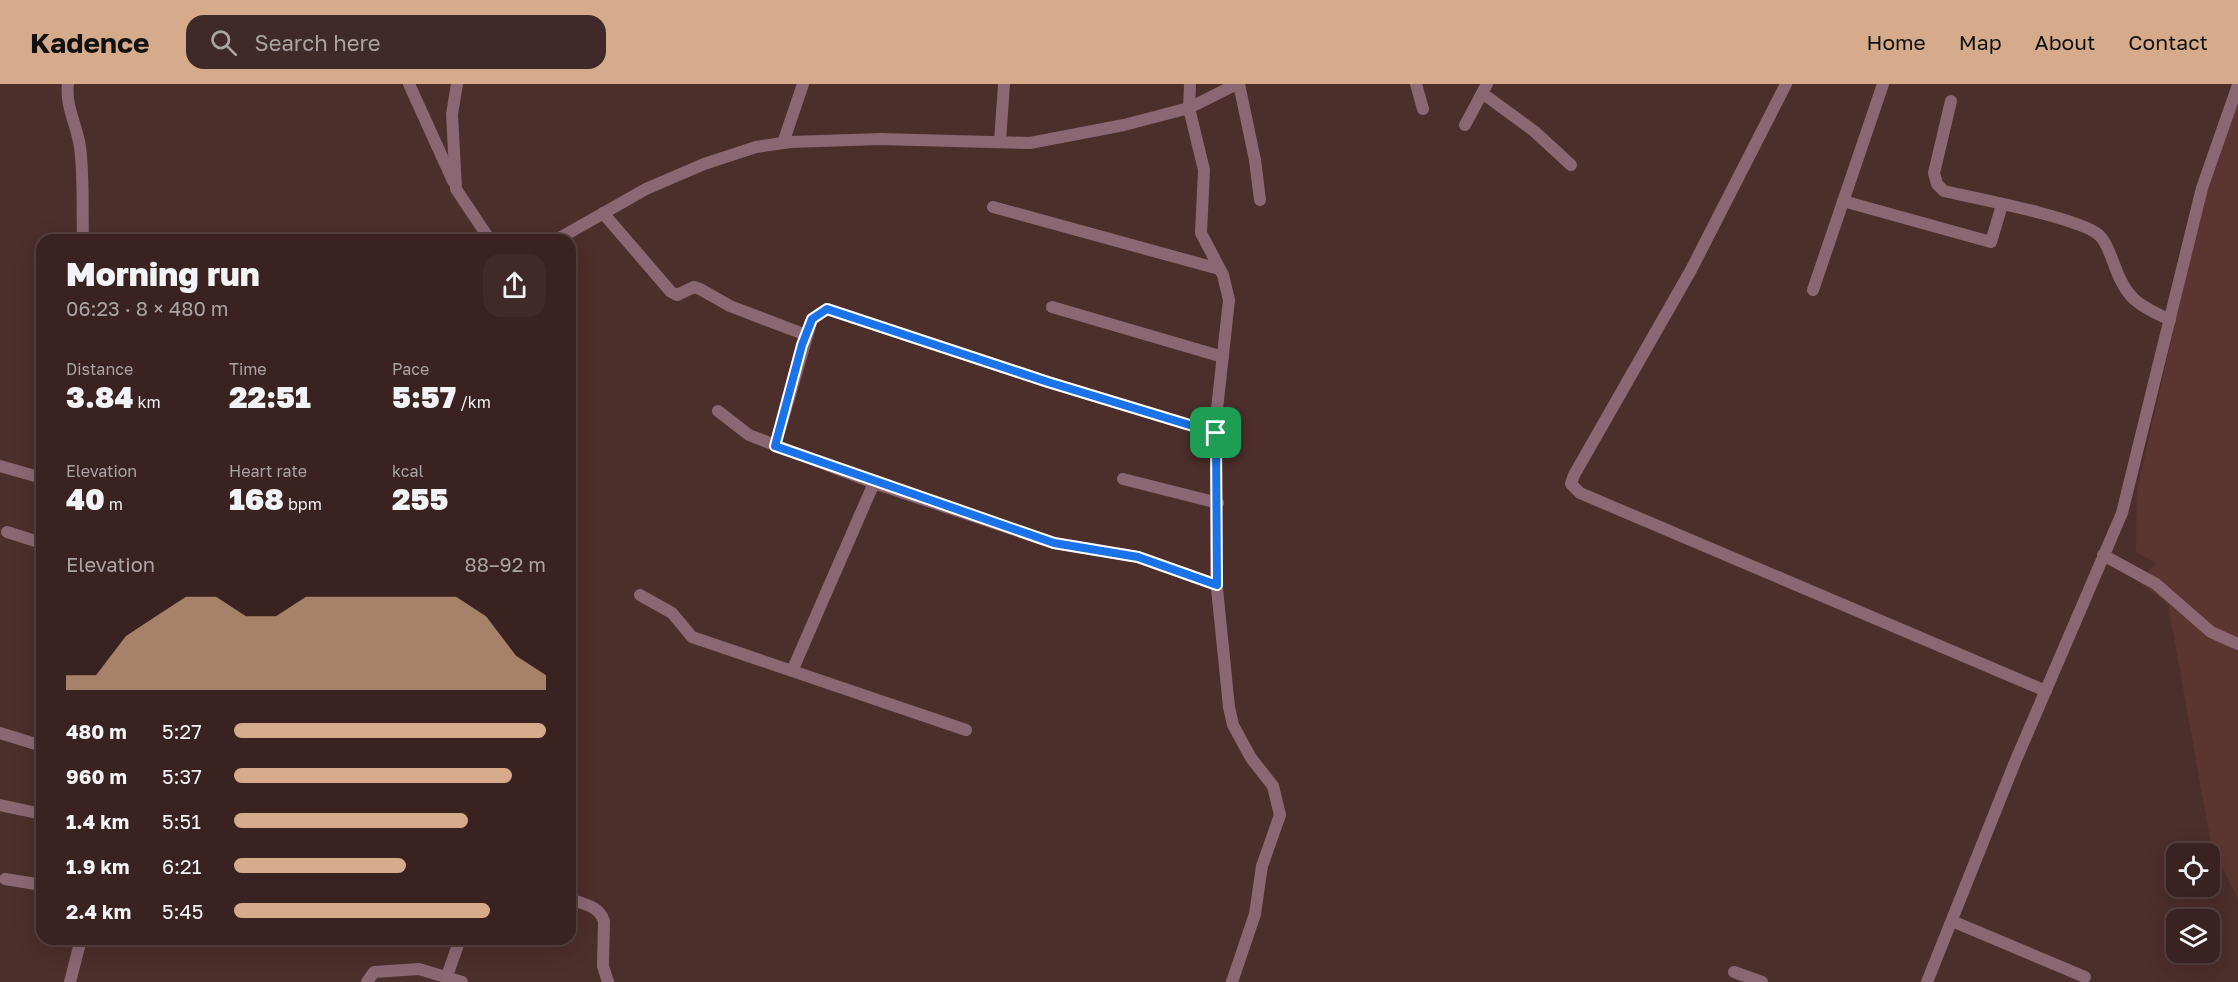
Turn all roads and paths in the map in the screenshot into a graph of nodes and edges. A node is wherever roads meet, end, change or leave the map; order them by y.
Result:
1 (68, 84) edge
2 (409, 84) edge
3 (457, 84) edge
4 (803, 84) edge
5 (1004, 84) edge
6 (1190, 84) edge
7 (1238, 84) edge
8 (1416, 84) edge
9 (1786, 84) edge
10 (1883, 84) edge
11 (2238, 85) edge
12 (1485, 89) edge
13 (1951, 101) dead end
14 (1189, 108) junction
15 (1423, 109) dead end
16 (1465, 125) dead end
17 (1000, 142) junction
18 (783, 143) junction
19 (1571, 165) dead end
20 (456, 189) junction
21 (1260, 200) dead end
22 (1843, 201) junction
23 (2002, 205) junction
24 (993, 207) dead end
25 (603, 213) junction
26 (83, 234) edge
27 (486, 234) edge
28 (566, 234) edge
29 (1220, 269) junction
30 (1813, 290) dead end
31 (1052, 308) dead end
32 (2170, 320) junction
33 (806, 335) junction
34 (1223, 357) junction
35 (717, 411) dead end
36 (1216, 433) junction
37 (775, 446) junction
38 (0, 466) edge
39 (36, 476) edge
40 (1124, 480) dead end
41 (874, 483) junction
42 (1218, 503) junction
43 (7, 532) dead end
44 (36, 541) edge
45 (2103, 555) junction
46 (1217, 585) junction
47 (639, 595) dead end
48 (2238, 644) edge
49 (792, 671) junction
50 (2046, 691) junction
51 (966, 730) dead end
52 (0, 733) edge
53 (36, 744) edge
54 (0, 805) edge
55 (36, 813) edge
56 (5, 879) dead end
57 (36, 884) edge
58 (576, 901) edge
59 (1952, 921) junction
60 (79, 945) edge
61 (458, 945) edge
62 (1734, 972) dead end
63 (447, 976) junction
64 (2085, 977) dead end
65 (70, 982) edge
66 (367, 982) edge
67 (462, 982) edge
68 (608, 982) edge
69 (1232, 982) edge
70 (1762, 982) edge
71 (1927, 982) edge

1 - 26 street
2 - 20 street
3 - 20 street
4 - 18 street
5 - 17 street
6 - 14 street
7 - 14 street
7 - 21 street
8 - 15 street
9 - 50 street
10 - 22 street
11 - 32 street
12 - 16 street
12 - 19 street
13 - 23 street
14 - 17 street
14 - 29 street
17 - 18 street
18 - 25 street
20 - 27 street
22 - 23 street
22 - 30 street
23 - 32 street
24 - 29 street
25 - 28 street
25 - 33 street
29 - 34 street
31 - 34 street
32 - 45 street
33 - 36 street
33 - 37 street
34 - 36 street
35 - 37 street
36 - 42 street
37 - 41 street
38 - 39 street
40 - 42 street
41 - 46 street
41 - 49 street
42 - 46 street
43 - 44 street
45 - 48 street
45 - 50 street
46 - 69 street
47 - 49 street
49 - 51 street
50 - 59 street
52 - 53 street
54 - 55 street
56 - 57 street
58 - 68 street
59 - 64 street
59 - 71 street
60 - 65 street
61 - 63 street
62 - 70 street
63 - 66 street
63 - 67 street

